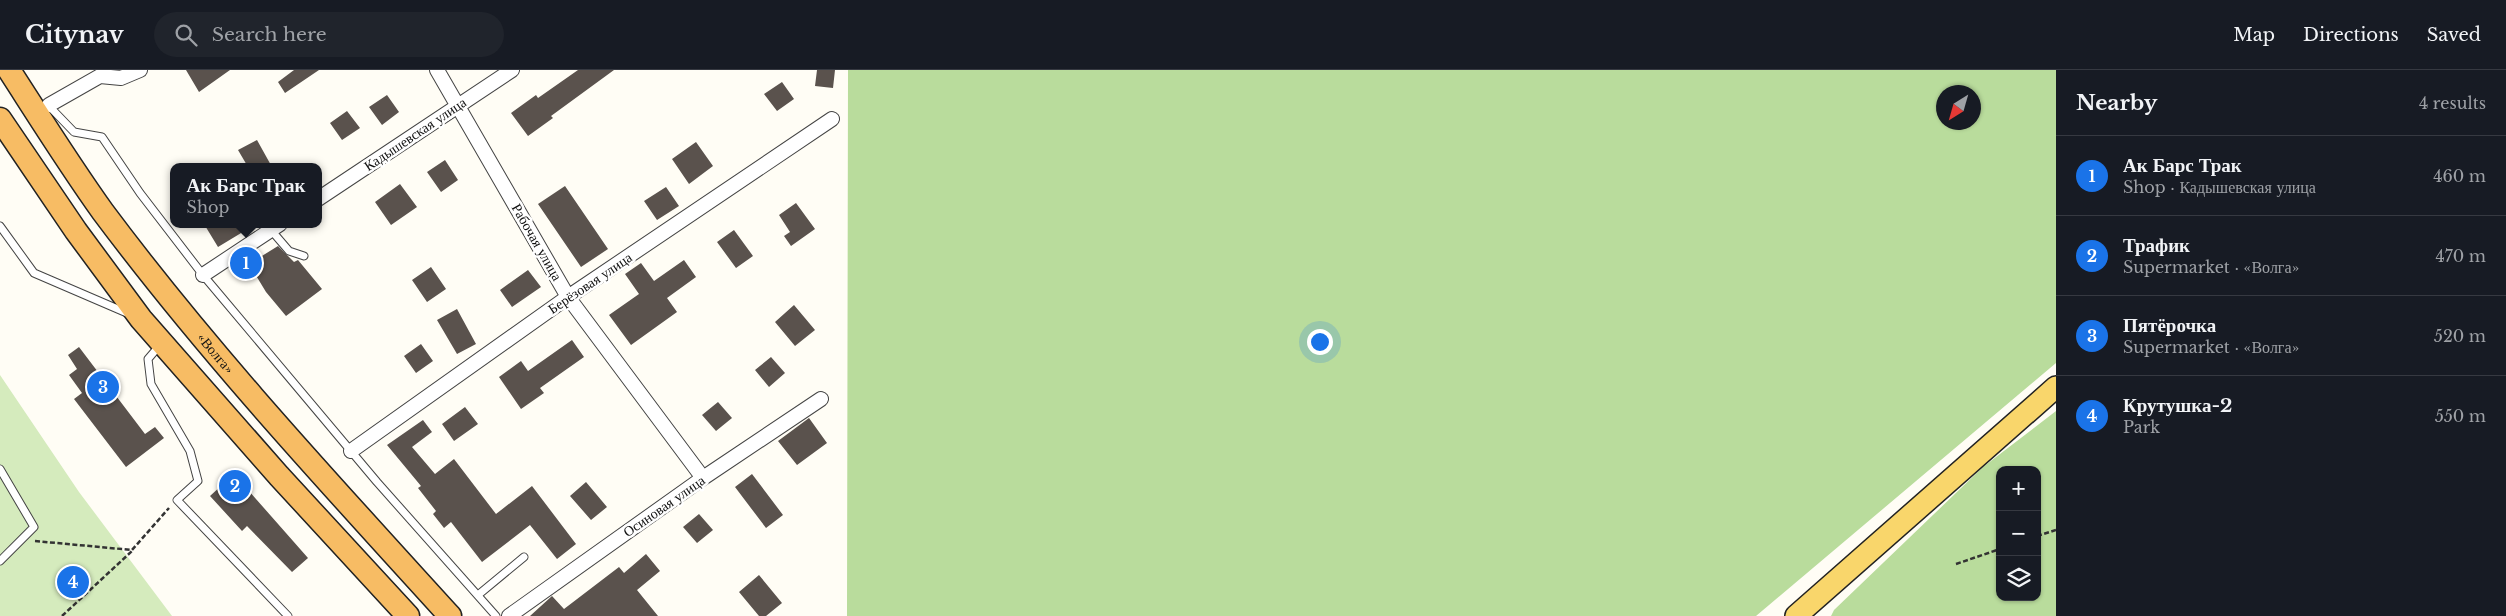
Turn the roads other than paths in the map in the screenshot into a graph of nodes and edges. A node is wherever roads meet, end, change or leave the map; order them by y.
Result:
1 (140, 70) edge
2 (437, 70) edge
3 (512, 70) edge
4 (13, 76) edge
5 (36, 96) dead end
6 (45, 103) joint
7 (459, 106) junction
8 (0, 119) edge
9 (832, 119) dead end
10 (322, 196) edge
11 (0, 226) edge
12 (274, 228) edge
13 (276, 228) edge
14 (304, 256) dead end
15 (203, 275) junction
16 (568, 297) junction
17 (141, 319) junction
18 (162, 342) junction
19 (2056, 387) edge
20 (822, 398) dead end
21 (352, 451) junction
22 (0, 470) edge
23 (703, 478) junction
24 (524, 557) dead end
25 (0, 561) edge
26 (478, 595) junction
27 (288, 616) edge
28 (408, 616) edge
29 (450, 616) edge
30 (496, 616) edge
31 (509, 616) edge
32 (1796, 616) edge

1 - 6 street
2 - 7 street, Рабочая улица
3 - 7 street, Кадышевская улица
4 - 5 lane
4 - 29 highway, «Волга»
6 - 15 lane
7 - 10 street, Кадышевская улица
7 - 16 street, Рабочая улица
8 - 17 highway
9 - 16 street, Берёзовая улица
11 - 17 lane
12 - 15 street
13 - 14 lane
15 - 21 lane
16 - 21 street, Берёзовая улица
16 - 23 street, Рабочая улица
17 - 18 highway
18 - 27 lane
18 - 28 highway
19 - 32 main road
20 - 23 street, Осиновая улица
21 - 26 lane
22 - 25 lane
23 - 31 street, Осиновая улица
24 - 26 lane
26 - 30 lane

